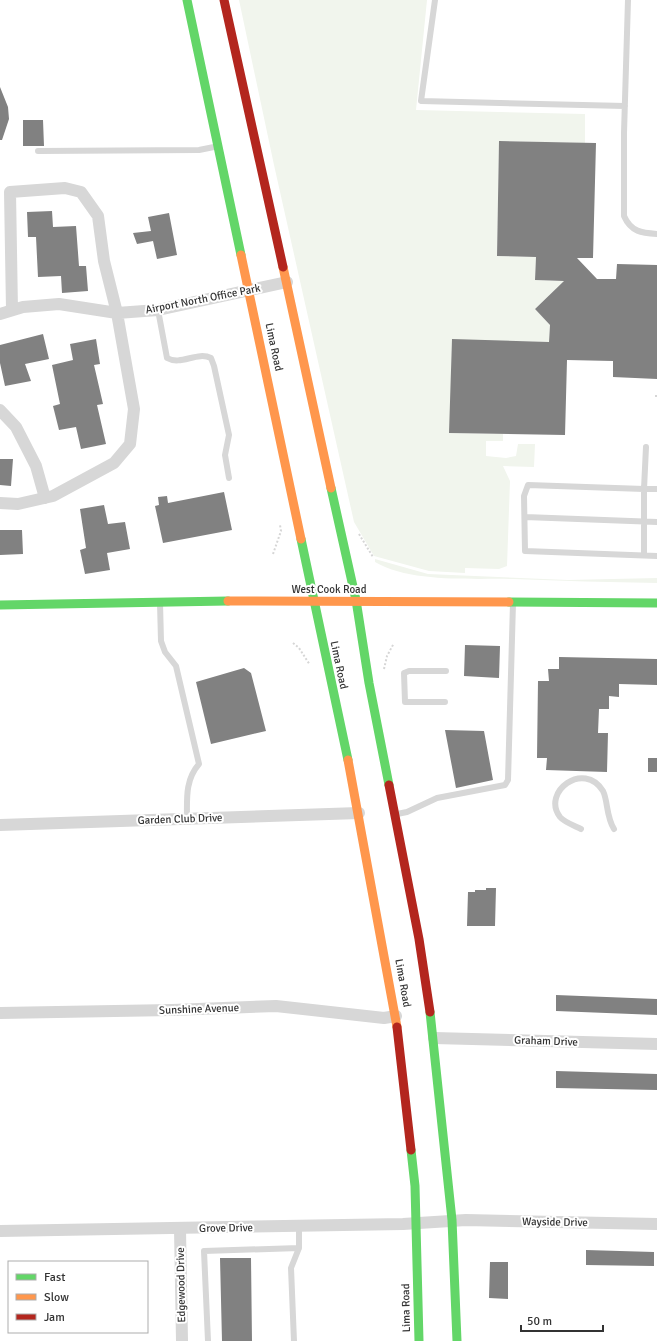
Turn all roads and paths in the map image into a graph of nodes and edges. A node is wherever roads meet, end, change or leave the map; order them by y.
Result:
1 (187, 0) edge
2 (224, 0) edge
3 (435, 0) edge
4 (628, 0) edge
5 (625, 106) junction
6 (218, 146) junction
7 (38, 151) dead end
8 (657, 234) edge
9 (287, 282) junction
10 (249, 291) junction
11 (12, 310) junction
12 (158, 310) junction
13 (117, 313) junction
14 (0, 314) edge
15 (0, 410) edge
16 (646, 447) dead end
17 (229, 478) dead end
18 (644, 489) junction
19 (657, 489) edge
20 (44, 498) junction
21 (0, 503) edge
22 (524, 517) junction
23 (644, 522) junction
24 (657, 522) edge
25 (644, 555) junction
26 (657, 556) edge
27 (356, 600) junction
28 (313, 601) junction
29 (513, 601) junction
30 (160, 602) junction
31 (657, 602) edge
32 (0, 605) edge
33 (446, 671) dead end
34 (445, 702) dead end
35 (359, 813) junction
36 (394, 815) junction
37 (187, 819) junction
38 (0, 824) edge
39 (581, 829) dead end
40 (614, 829) dead end
41 (0, 1013) edge
42 (396, 1016) junction
43 (434, 1038) junction
44 (657, 1044) edge
45 (452, 1220) junction
46 (416, 1224) junction
47 (657, 1224) edge
48 (299, 1226) junction
49 (180, 1229) junction
50 (0, 1231) edge
51 (299, 1248) junction
52 (182, 1341) edge
53 (208, 1341) edge
54 (294, 1341) edge
55 (419, 1341) edge
56 (457, 1341) edge

1 - 6 main road, Lima Road
2 - 9 main road, Lima Road
3 - 5 lane
4 - 5 lane
5 - 8 lane
6 - 7 lane
6 - 10 main road, Lima Road
9 - 10 street, Airport North Office Park
9 - 27 main road, Lima Road
10 - 12 street, Airport North Office Park
10 - 28 main road, Lima Road
11 - 13 street, Airport North Office Park
11 - 13 street
11 - 14 street, Airport North Office Park
12 - 13 street, Airport North Office Park
12 - 17 lane
13 - 20 street
15 - 20 street
16 - 18 lane
18 - 19 lane
18 - 22 lane
18 - 23 lane
20 - 21 street
22 - 23 lane
22 - 25 lane
23 - 24 lane
23 - 25 lane
25 - 26 lane
27 - 28 main road, West Cook Road
27 - 29 main road, West Cook Road
27 - 36 main road, Lima Road
28 - 30 main road, West Cook Road
28 - 35 main road, Lima Road
29 - 31 main road, West Cook Road
29 - 36 lane
30 - 32 main road, West Cook Road
30 - 37 lane
33 - 34 lane
35 - 37 street, Garden Club Drive
35 - 42 main road, Lima Road
36 - 43 main road, Lima Road
37 - 38 street, Garden Club Drive
39 - 40 lane
41 - 42 street, Sunshine Avenue
42 - 46 main road, Lima Road
43 - 44 street, Graham Drive
43 - 45 main road, Lima Road
45 - 46 street, Grove Drive
45 - 47 street, Wayside Drive
45 - 56 main road, Lima Road
46 - 48 street, Grove Drive
46 - 55 main road, Lima Road
48 - 49 street, Grove Drive
48 - 51 lane
49 - 50 street, Grove Drive
49 - 52 street, Edgewood Drive
51 - 53 lane
51 - 54 lane

